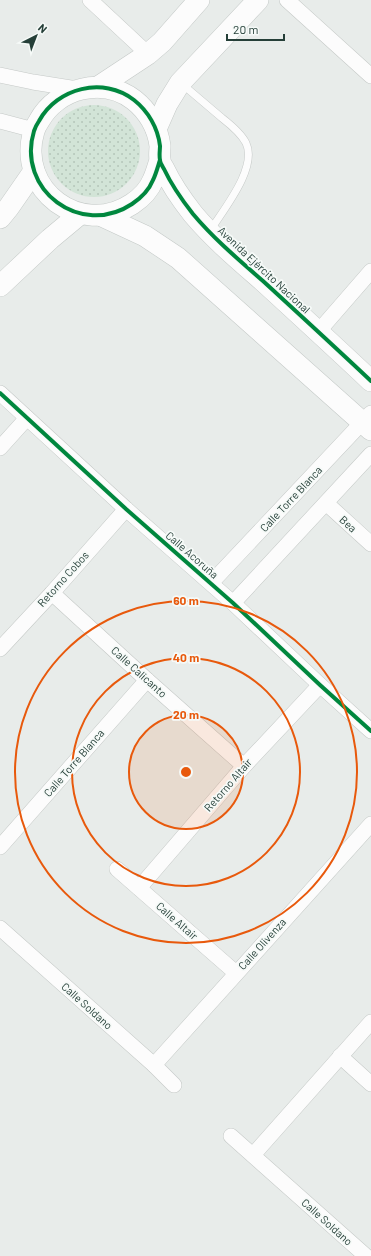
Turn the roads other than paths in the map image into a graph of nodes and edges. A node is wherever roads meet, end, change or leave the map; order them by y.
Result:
1 (90, 0) edge
2 (199, 0) edge
3 (258, 0) edge
4 (287, 0) edge
5 (148, 54) junction
6 (0, 75) edge
7 (371, 76) edge
8 (180, 83) junction
9 (98, 87) junction
10 (78, 89) junction
11 (0, 121) edge
12 (156, 129) junction
13 (34, 130) junction
14 (160, 160) junction
15 (34, 170) junction
16 (80, 214) junction
17 (102, 216) junction
18 (0, 218) edge
19 (210, 231) junction
20 (371, 271) edge
21 (0, 286) edge
22 (318, 332) junction
23 (371, 380) edge
24 (0, 393) edge
25 (27, 418) junction
26 (368, 422) edge
27 (0, 448) edge
28 (371, 454) edge
29 (326, 503) junction
30 (126, 509) junction
31 (371, 544) edge
32 (211, 583) junction
33 (52, 593) junction
34 (233, 603) junction
35 (0, 649) edge
36 (147, 680) junction
37 (320, 685) junction
38 (371, 731) edge
39 (244, 766) junction
40 (371, 824) edge
41 (0, 846) edge
42 (117, 869) dead end
43 (139, 888) junction
44 (0, 928) edge
45 (236, 973) junction
46 (371, 1022) edge
47 (340, 1056) junction
48 (154, 1065) junction
49 (371, 1084) edge
50 (174, 1085) dead end
51 (231, 1136) dead end
52 (253, 1155) junction
53 (366, 1256) edge

1 - 5 street
2 - 5 street
3 - 8 street
4 - 7 street
5 - 9 street
6 - 10 street
8 - 12 street
8 - 19 lane
9 - 10 street
9 - 12 street
10 - 13 street
11 - 13 street
12 - 14 street
13 - 15 street
14 - 17 street
14 - 19 street, Avenida Ejército Nacional
15 - 16 street
15 - 18 street
16 - 17 street
16 - 21 street
17 - 26 street
19 - 22 street, Avenida Ejército Nacional
20 - 22 street
22 - 23 street, Avenida Ejército Nacional
24 - 25 street, Calle Acoruña
25 - 27 street
25 - 30 street, Calle Acoruña
26 - 32 street, Calle Torre Blanca
28 - 29 street
29 - 31 street, Bea
29 - 34 street
30 - 32 street, Calle Acoruña
30 - 33 street, Retorno Cobos
32 - 34 street, Calle Acoruña
33 - 35 street, Retorno Cobos
33 - 36 street, Calle Calicanto
34 - 37 street, Calle Acoruña
36 - 39 street, Calle Calicanto
36 - 41 street, Calle Torre Blanca
37 - 38 street, Calle Acoruña
37 - 39 street, Retorno Altair
39 - 43 street, Retorno Altair
40 - 45 street, Calle Olivenza
42 - 43 street, Calle Altair
43 - 45 street, Calle Altair
44 - 48 street, Calle Soldano
45 - 48 street, Calle Olivenza
46 - 47 street
47 - 49 street
47 - 52 street
48 - 50 street, Calle Soldano
51 - 52 street, Calle Soldano
52 - 53 street, Calle Soldano

